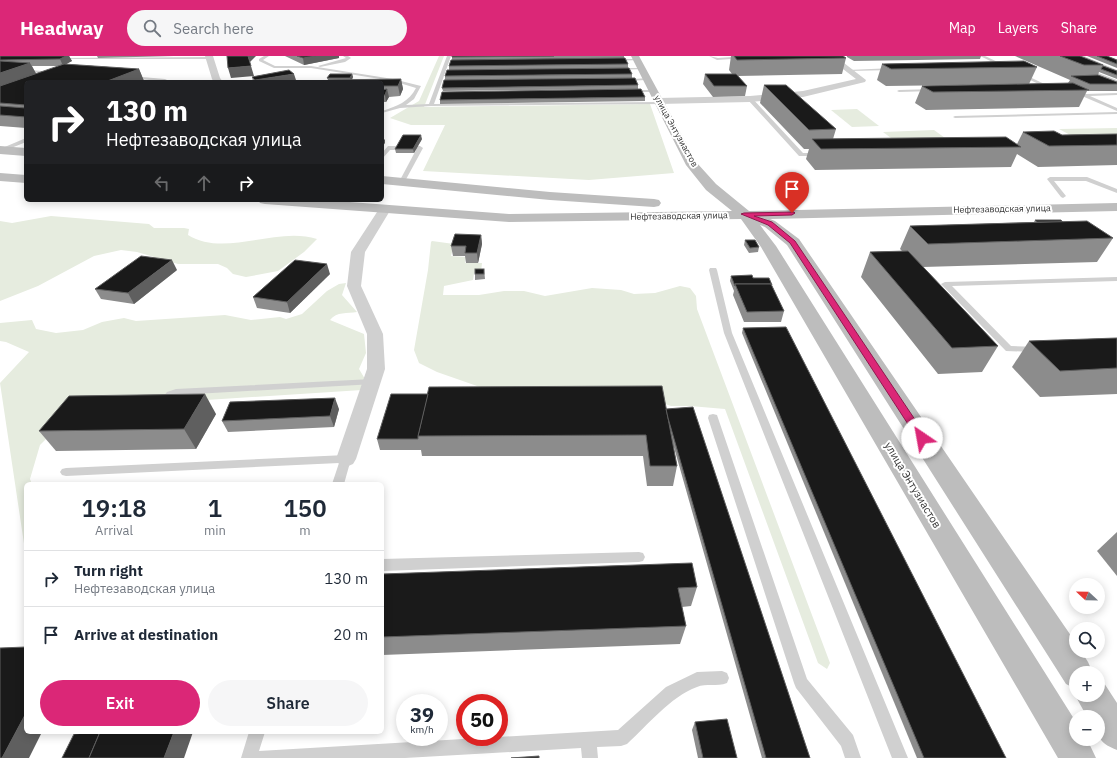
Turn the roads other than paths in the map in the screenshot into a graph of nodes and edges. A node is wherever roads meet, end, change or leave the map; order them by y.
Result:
1 (267, 56) edge
2 (345, 56) edge
3 (449, 56) edge
4 (711, 56) edge
5 (982, 56) edge
6 (1081, 56) edge
7 (210, 57) edge
8 (745, 57) edge
9 (829, 57) edge
10 (62, 59) edge
11 (606, 60) edge
12 (447, 62) junction
13 (454, 62) edge
14 (640, 66) edge
15 (311, 67) junction
16 (991, 68) edge
17 (1007, 68) junction
18 (1081, 68) edge
19 (0, 69) edge
20 (897, 69) edge
21 (610, 70) edge
22 (850, 70) junction
23 (1117, 70) edge
24 (443, 71) junction
25 (451, 71) edge
26 (63, 73) edge
27 (126, 77) edge
28 (165, 80) edge
29 (217, 80) edge
30 (615, 80) edge
31 (440, 82) junction
32 (448, 82) edge
33 (1117, 82) edge
34 (1036, 88) edge
35 (1052, 88) junction
36 (937, 90) edge
37 (1058, 90) edge
38 (622, 91) edge
39 (653, 91) junction
40 (899, 91) edge
41 (1064, 91) edge
42 (436, 93) junction
43 (444, 93) edge
44 (1117, 94) edge
45 (1083, 95) junction
46 (750, 99) junction
47 (660, 102) junction
48 (431, 106) junction
49 (398, 108) junction
50 (1117, 110) edge
51 (384, 112) edge
52 (1117, 113) edge
53 (955, 117) edge
54 (24, 141) edge
55 (1, 150) edge
56 (24, 152) edge
57 (384, 154) edge
58 (824, 154) edge
59 (0, 176) edge
60 (24, 179) edge
61 (384, 182) edge
62 (1117, 191) edge
63 (397, 193) junction
64 (384, 194) edge
65 (1117, 195) edge
66 (550, 196) junction
67 (1064, 196) junction
68 (1117, 207) edge
69 (738, 209) junction
70 (542, 218) junction
71 (712, 270) dead end
72 (1117, 279) edge
73 (1105, 280) junction
74 (1117, 288) edge
75 (1047, 348) edge
76 (372, 382) junction
77 (160, 407) edge
78 (713, 418) dead end
79 (346, 459) junction
80 (66, 472) dead end
81 (339, 482) edge
82 (639, 557) dead end
83 (384, 565) edge
84 (1072, 666) edge
85 (722, 678) dead end
86 (1097, 702) edge
87 (1117, 733) edge
88 (257, 734) edge
89 (588, 740) junction
90 (249, 758) edge
91 (260, 758) edge
92 (590, 758) edge
93 (853, 758) edge
94 (900, 758) edge
95 (1078, 758) edge

1 - 15 lane
2 - 15 lane
3 - 12 lane
4 - 8 lane
5 - 17 lane
6 - 23 lane
7 - 10 lane
7 - 29 street
9 - 22 street
11 - 14 lane
12 - 13 lane
12 - 24 lane
14 - 21 lane
14 - 30 lane
14 - 39 main road, улица Энтузиастов
15 - 49 lane
16 - 17 lane
17 - 35 lane
18 - 33 lane
19 - 26 lane
20 - 22 lane
22 - 46 street
24 - 25 lane
24 - 31 lane
27 - 28 lane
31 - 32 lane
31 - 42 lane
34 - 35 lane
35 - 37 lane
36 - 40 lane
38 - 39 lane
39 - 47 main road, улица Энтузиастов
41 - 45 lane
42 - 43 lane
42 - 48 lane
44 - 45 lane
45 - 50 lane
46 - 47 street
46 - 58 lane
47 - 48 lane
47 - 69 main road, улица Энтузиастов
48 - 49 lane
49 - 51 lane
52 - 53 lane
54 - 55 lane
55 - 56 main road
57 - 63 lane
59 - 60 main road
61 - 63 main road, Нефтезаводская улица
62 - 67 lane
63 - 64 main road, Нефтезаводская улица
63 - 66 main road, Нефтезаводская улица
63 - 70 main road, Нефтезаводская улица
63 - 76 street
65 - 67 main road, Нефтезаводская улица
66 - 69 main road, Нефтезаводская улица
66 - 70 main road
67 - 69 main road, Нефтезаводская улица
68 - 69 main road, Нефтезаводская улица
69 - 70 main road, Нефтезаводская улица
69 - 84 main road, улица Энтузиастов
69 - 95 main road, улица Энтузиастов
71 - 94 lane
72 - 73 lane
73 - 74 lane
73 - 75 lane
76 - 77 lane
76 - 79 street
78 - 93 lane
79 - 80 lane
79 - 81 lane
82 - 83 lane
85 - 89 lane
86 - 87 main road
88 - 90 lane
89 - 91 lane
89 - 92 lane

